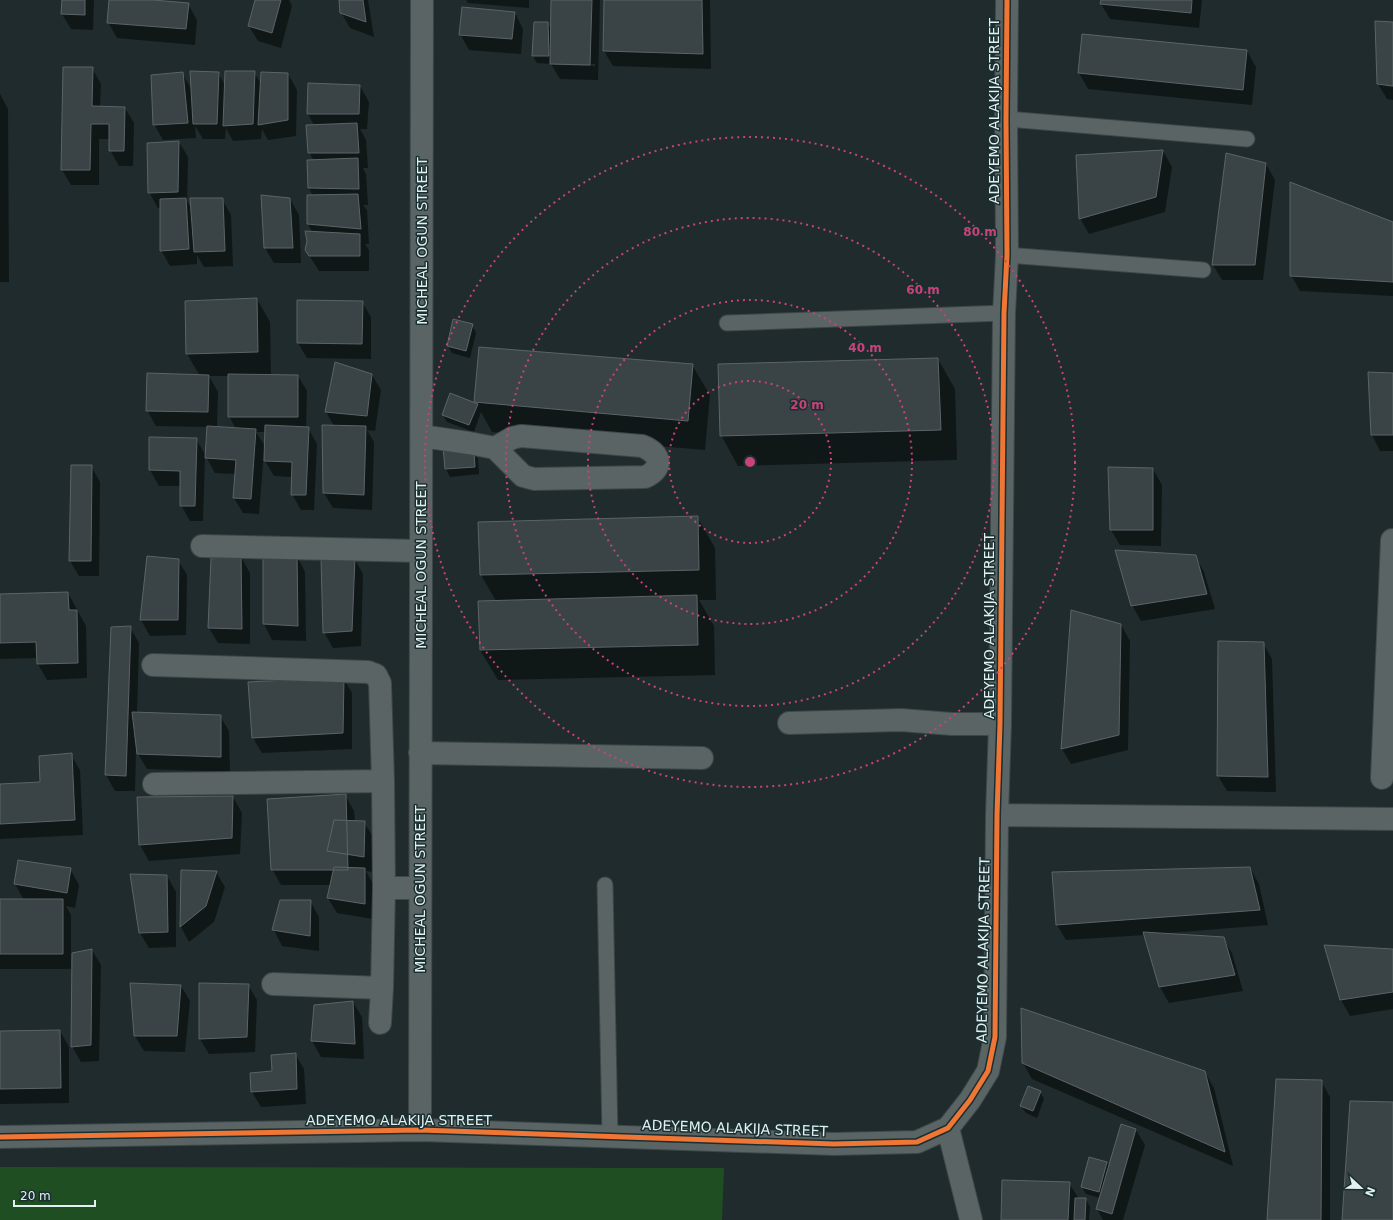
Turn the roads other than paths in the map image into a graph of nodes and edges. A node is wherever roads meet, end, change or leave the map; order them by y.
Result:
1 (422, 0) edge
2 (1007, 0) edge
3 (1006, 119) junction
4 (1247, 139) dead end
5 (1007, 255) junction
6 (1203, 270) dead end
7 (1004, 313) junction
8 (727, 323) dead end
9 (422, 436) junction
10 (495, 448) junction
11 (1392, 540) dead end
12 (202, 546) dead end
13 (421, 551) junction
14 (1390, 654) edge
15 (154, 665) dead end
16 (789, 723) dead end
17 (1000, 724) junction
18 (420, 753) junction
19 (702, 758) dead end
20 (1382, 778) dead end
21 (383, 781) junction
22 (154, 784) dead end
23 (997, 815) junction
24 (1393, 819) edge
25 (605, 884) dead end
26 (384, 888) junction
27 (420, 888) junction
28 (273, 984) dead end
29 (382, 988) junction
30 (380, 1023) dead end
31 (948, 1128) junction
32 (420, 1130) junction
33 (610, 1136) junction
34 (0, 1137) edge
35 (971, 1220) edge

1 - 9 street, MICHEAL OGUN STREET
2 - 3 street, ADEYEMO ALAKIJA STREET
3 - 4 lane
3 - 5 street, ADEYEMO ALAKIJA STREET
5 - 6 lane
5 - 7 street, ADEYEMO ALAKIJA STREET
7 - 8 lane
7 - 17 street, ADEYEMO ALAKIJA STREET
9 - 10 street
9 - 13 street, MICHEAL OGUN STREET
10 - 10 street
11 - 14 street
12 - 13 street
13 - 18 street, MICHEAL OGUN STREET
14 - 20 street
15 - 21 street
16 - 17 street
17 - 23 street, ADEYEMO ALAKIJA STREET
18 - 19 street
18 - 27 street, MICHEAL OGUN STREET
21 - 22 street
21 - 26 street
23 - 24 street
23 - 31 street, ADEYEMO ALAKIJA STREET
25 - 33 lane
26 - 27 street
26 - 29 street
27 - 32 street, MICHEAL OGUN STREET
28 - 29 street
29 - 30 street
31 - 33 street, ADEYEMO ALAKIJA STREET
31 - 35 street
32 - 33 street, ADEYEMO ALAKIJA STREET
32 - 34 street, ADEYEMO ALAKIJA STREET

